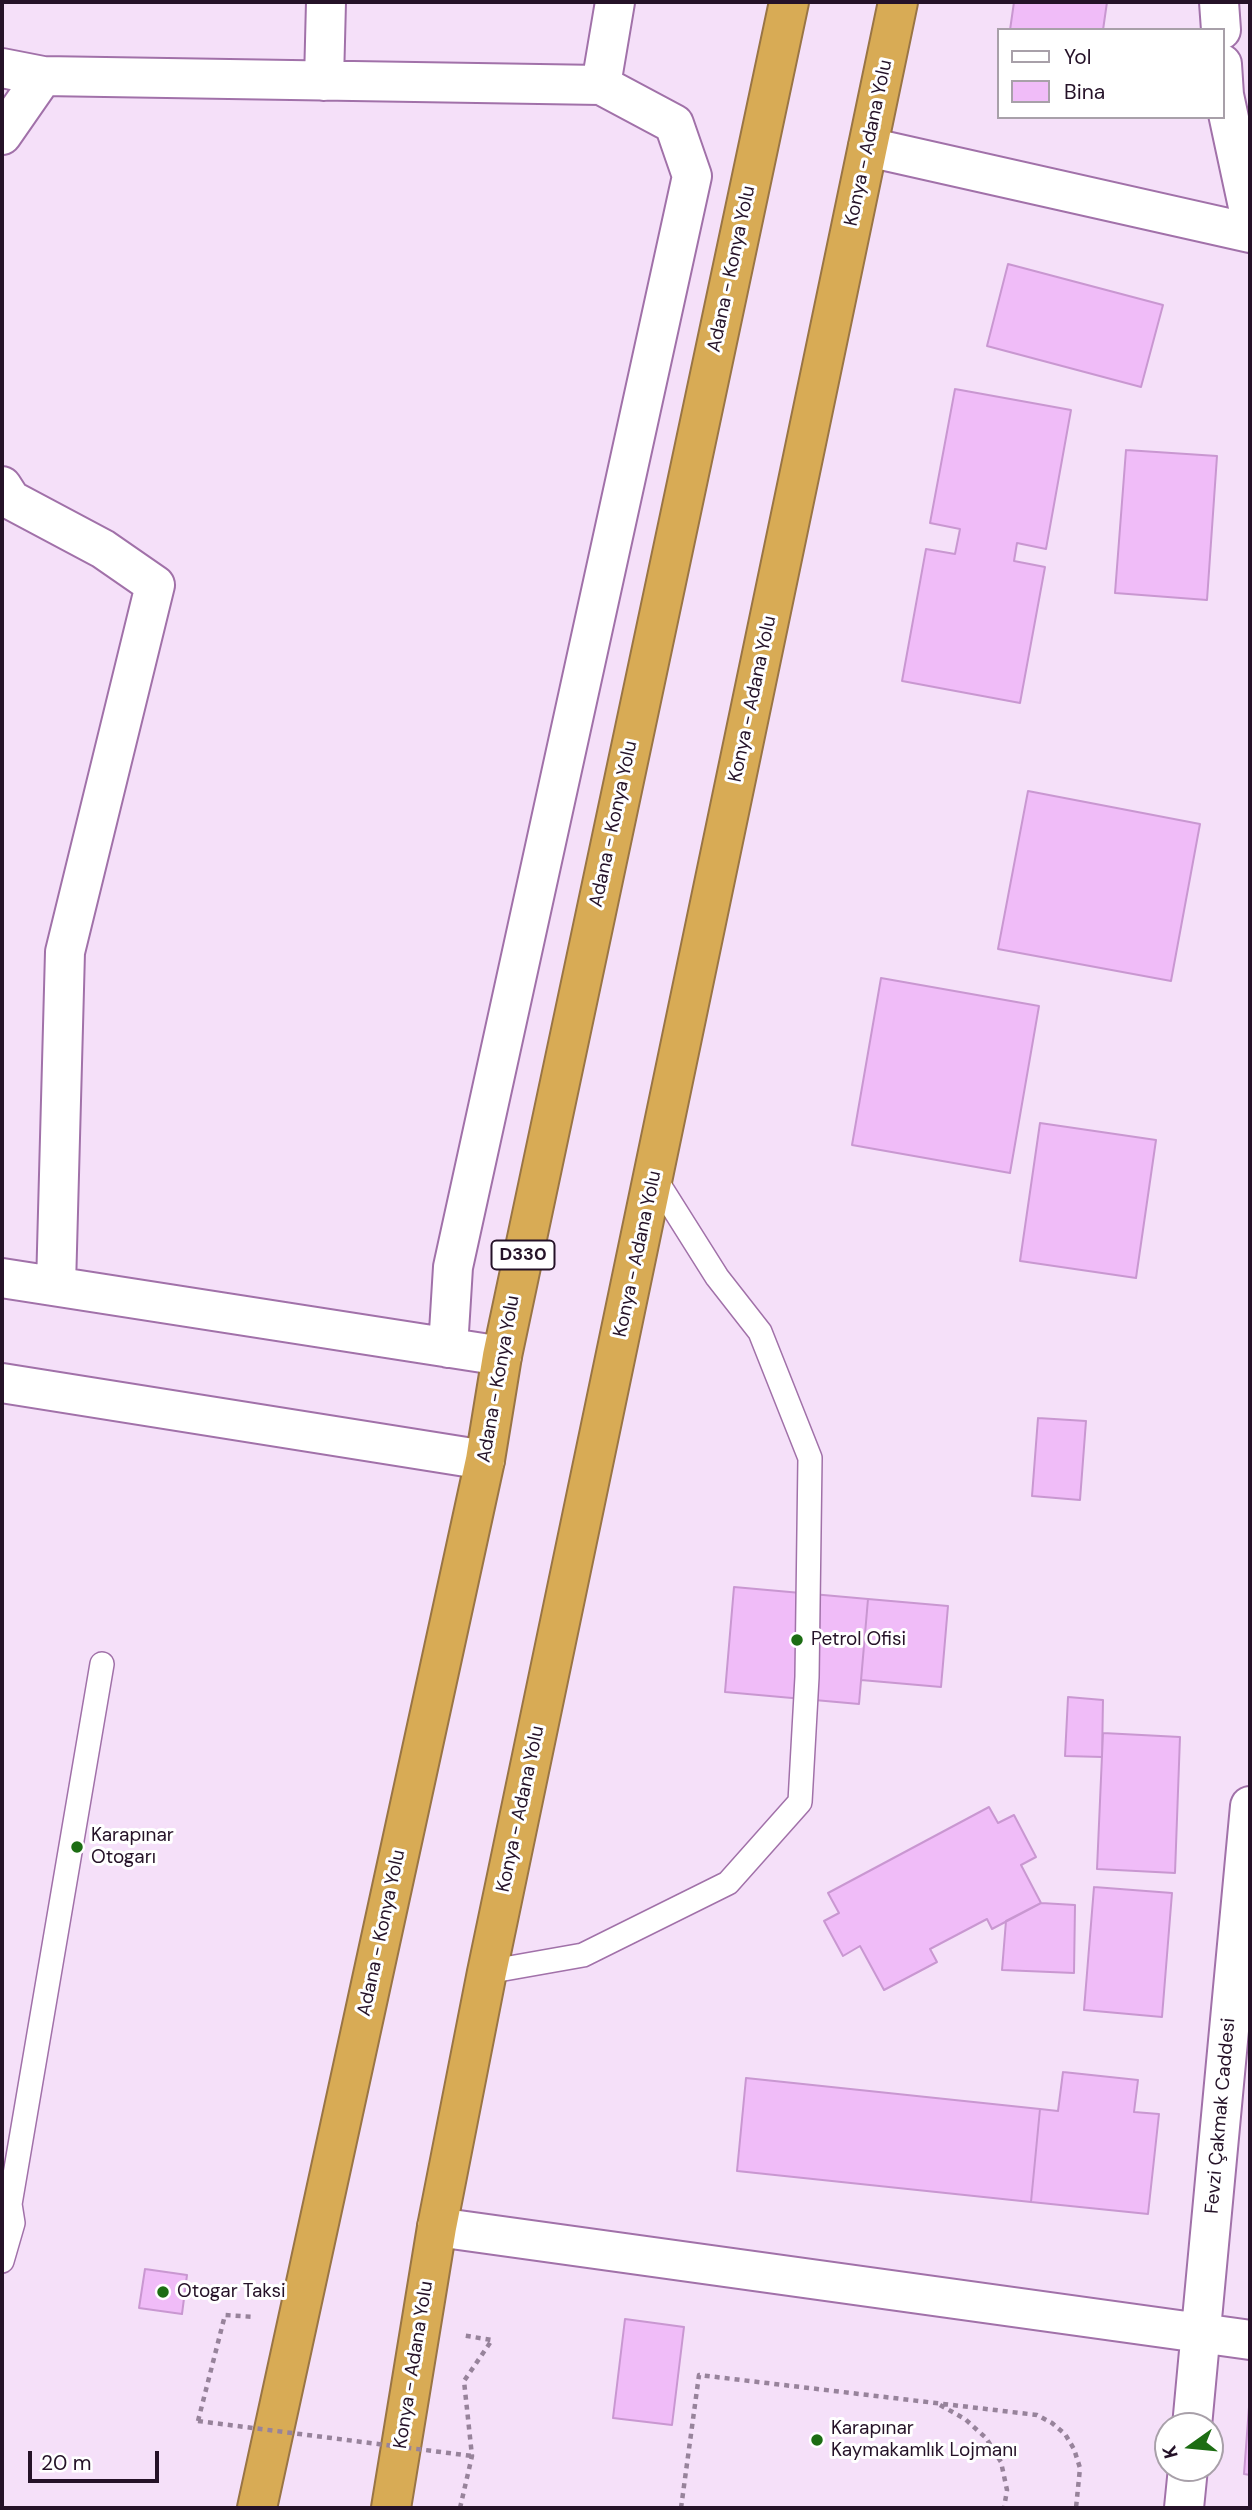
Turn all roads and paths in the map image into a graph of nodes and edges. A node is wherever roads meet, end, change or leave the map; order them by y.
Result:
1 (326, 2) edge
2 (615, 2) edge
3 (789, 2) edge
4 (898, 2) edge
5 (1220, 2) edge
6 (1221, 28) edge
7 (2, 68) edge
8 (43, 76) junction
9 (324, 81) junction
10 (601, 85) junction
11 (1224, 95) edge
12 (2, 135) edge
13 (868, 147) junction
14 (1250, 216) edge
15 (1250, 233) edge
16 (2, 486) edge
17 (654, 1177) junction
18 (2, 1278) edge
19 (56, 1286) junction
20 (448, 1348) junction
21 (502, 1356) junction
22 (2, 1383) edge
23 (485, 1460) junction
24 (102, 1664) dead end
25 (1250, 1806) edge
26 (487, 1972) junction
27 (6, 2209) edge
28 (437, 2227) junction
29 (2, 2261) edge
30 (225, 2315) dead end
31 (1200, 2332) junction
32 (492, 2340) dead end
33 (1250, 2340) edge
34 (937, 2403) junction
35 (1193, 2412) edge
36 (472, 2456) junction
37 (1187, 2482) edge
38 (257, 2508) edge
39 (391, 2508) edge
40 (460, 2508) edge
41 (681, 2508) edge
42 (1004, 2508) edge
43 (1076, 2508) edge
44 (1184, 2508) edge

1 - 9 street
2 - 10 street
3 - 21 highway, Adana - Konya Yolu / D330
4 - 13 highway, Konya - Adana Yolu
5 - 6 street
7 - 8 street
8 - 9 street
8 - 12 street
9 - 10 street
10 - 20 street
11 - 14 street
13 - 15 street
13 - 17 highway, Konya - Adana Yolu
16 - 19 street
17 - 26 highway, Konya - Adana Yolu
17 - 26 lane
18 - 19 street
19 - 20 street
20 - 21 street
21 - 23 highway, Adana - Konya Yolu / D330
22 - 23 street
23 - 38 highway, Adana - Konya Yolu / D330
24 - 27 lane
25 - 31 street, Fevzi Çakmak Caddesi
26 - 28 highway, Konya - Adana Yolu
27 - 29 lane
28 - 31 street
28 - 39 highway, Konya - Adana Yolu
30 - 36 path, bridge
31 - 33 street
31 - 35 street, Fevzi Çakmak Caddesi
32 - 36 path
34 - 41 path
34 - 42 path
34 - 43 path
36 - 40 path
37 - 44 street

